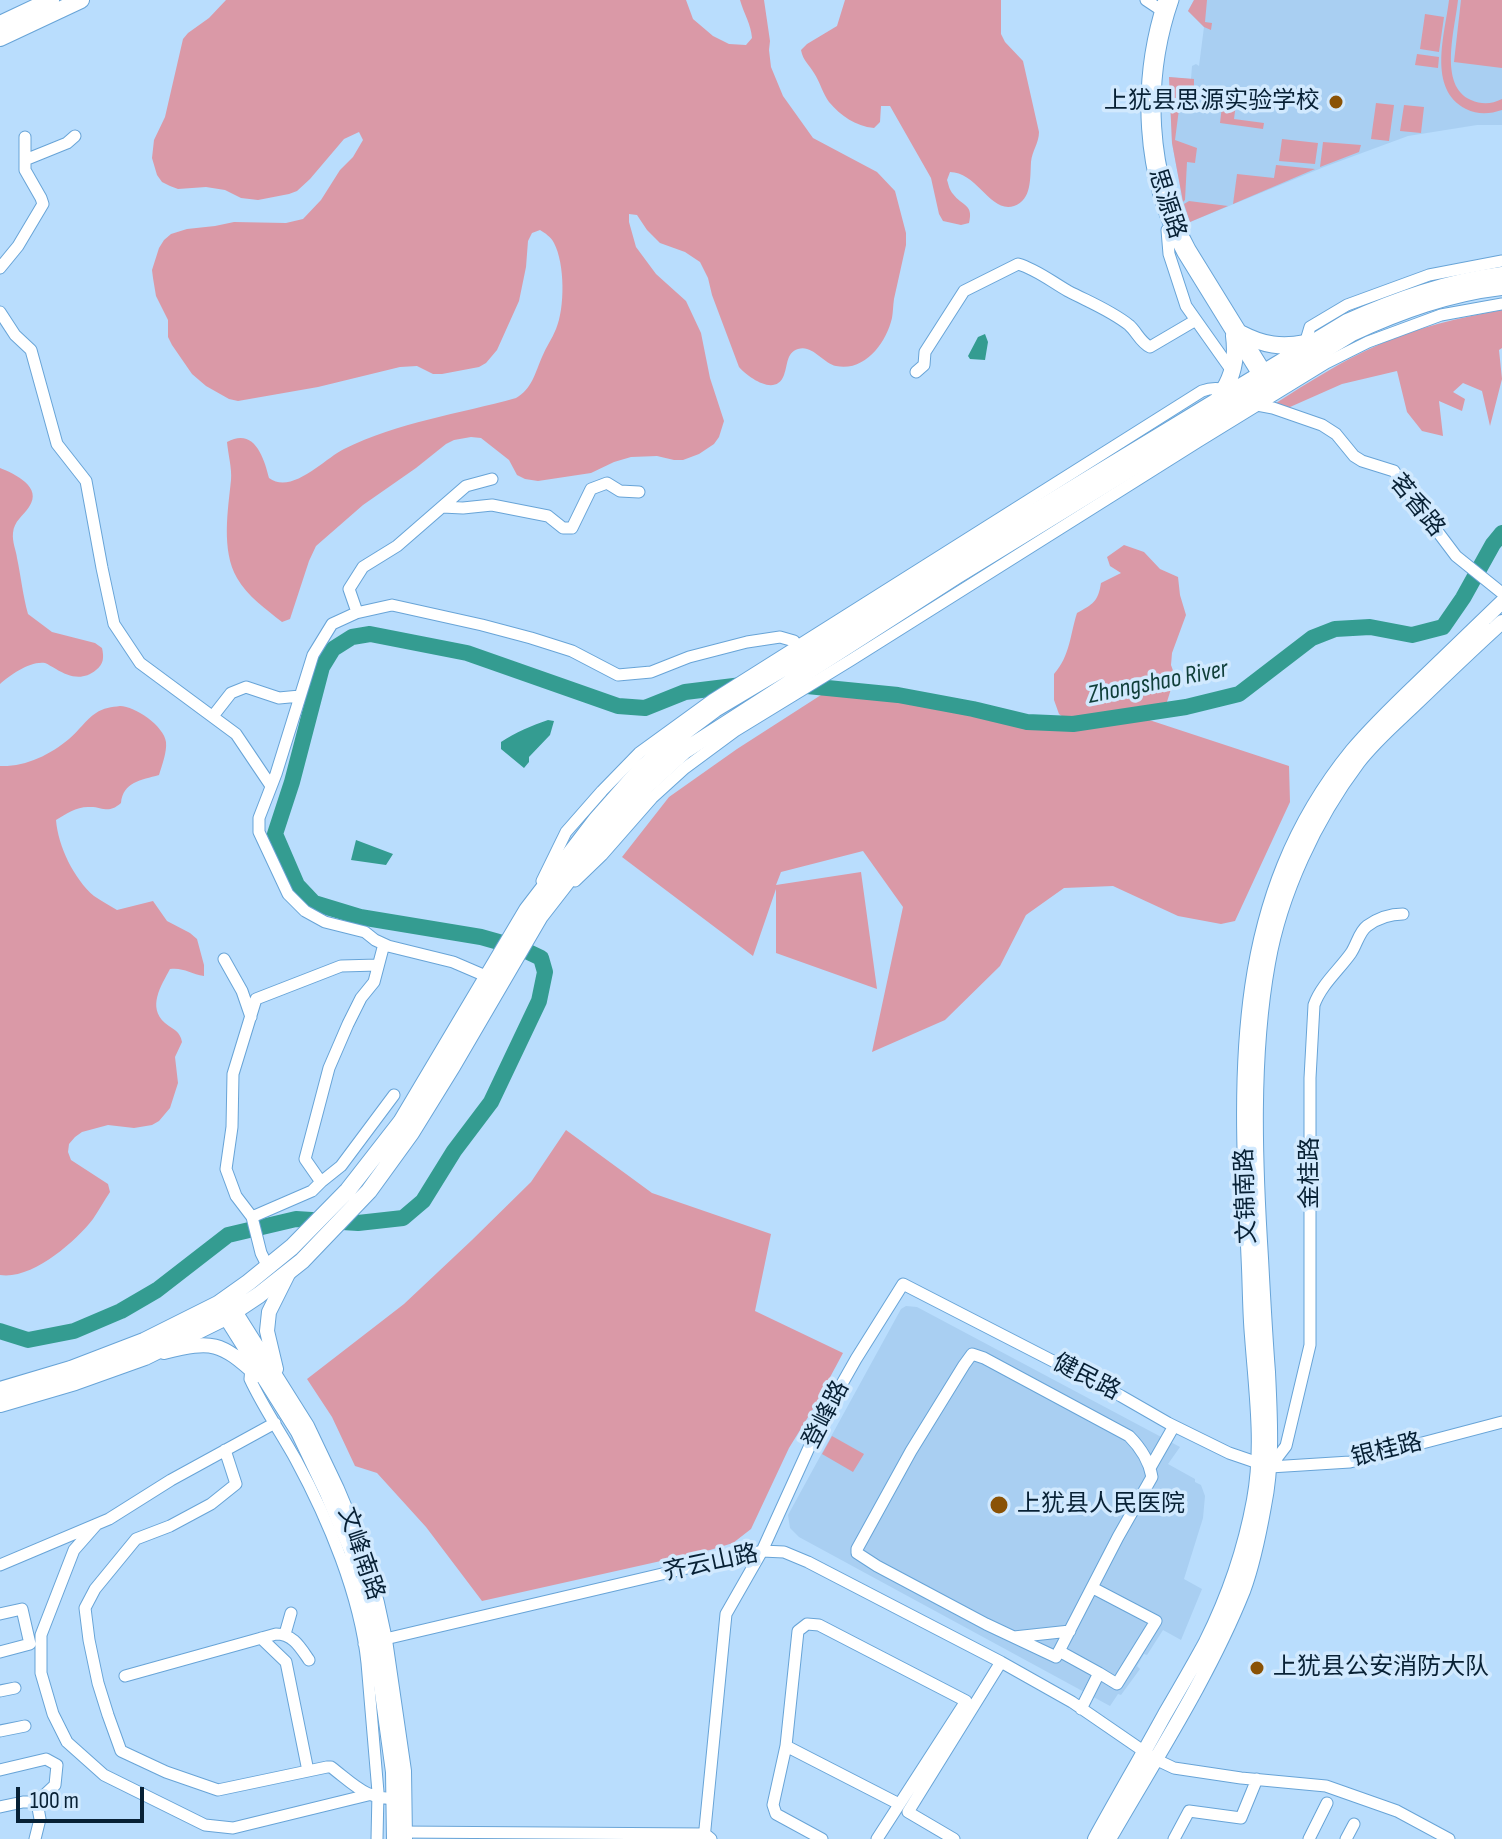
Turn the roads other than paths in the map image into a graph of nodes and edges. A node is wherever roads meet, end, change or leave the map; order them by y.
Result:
1 (51, 0) edge
2 (81, 0) edge
3 (1146, 0) edge
4 (1173, 0) edge
5 (1162, 5) edge
6 (0, 24) edge
7 (0, 38) edge
8 (75, 136) dead end
9 (25, 137) dead end
10 (25, 160) junction
11 (1165, 218) junction
12 (1502, 261) edge
13 (0, 268) edge
14 (1502, 275) edge
15 (1502, 287) edge
16 (1502, 304) edge
17 (0, 312) edge
18 (1196, 320) junction
19 (1238, 335) junction
20 (1305, 345) junction
21 (1232, 371) junction
22 (916, 372) dead end
23 (1265, 378) junction
24 (1222, 395) junction
25 (1254, 400) junction
26 (492, 479) dead end
27 (639, 492) dead end
28 (442, 507) junction
29 (1502, 593) edge
30 (1502, 602) edge
31 (357, 612) junction
32 (1502, 622) edge
33 (796, 645) junction
34 (839, 651) junction
35 (300, 696) junction
36 (713, 704) junction
37 (213, 716) junction
38 (271, 786) junction
39 (534, 913) junction
40 (1403, 914) dead end
41 (384, 944) junction
42 (224, 959) dead end
43 (378, 965) junction
44 (492, 982) junction
45 (251, 1017) junction
46 (394, 1095) dead end
47 (321, 1182) junction
48 (252, 1217) junction
49 (295, 1259) junction
50 (268, 1267) junction
51 (903, 1284) joint
52 (226, 1307) junction
53 (145, 1357) junction
54 (252, 1364) junction
55 (73, 1376) junction
56 (274, 1383) junction
57 (0, 1390) edge
58 (0, 1404) edge
59 (1502, 1422) edge
60 (275, 1423) junction
61 (1174, 1426) junction
62 (225, 1450) junction
63 (1264, 1466) junction
64 (1150, 1468) junction
65 (96, 1525) junction
66 (762, 1551) junction
67 (0, 1565) edge
68 (1093, 1588) junction
69 (291, 1613) dead end
70 (0, 1614) edge
71 (1070, 1631) junction
72 (285, 1634) junction
73 (1013, 1637) junction
74 (261, 1638) junction
75 (375, 1642) junction
76 (299, 1646) junction
77 (1059, 1651) junction
78 (0, 1652) edge
79 (309, 1660) dead end
80 (286, 1662) junction
81 (1001, 1662) junction
82 (1099, 1673) junction
83 (125, 1676) dead end
84 (15, 1688) dead end
85 (0, 1691) edge
86 (1081, 1709) junction
87 (25, 1726) dead end
88 (0, 1731) edge
89 (786, 1746) junction
90 (1149, 1756) junction
91 (0, 1770) edge
92 (308, 1771) junction
93 (1257, 1779) junction
94 (372, 1796) junction
95 (400, 1799) junction
96 (37, 1802) junction
97 (1327, 1803) dead end
98 (899, 1804) junction
99 (0, 1807) edge
100 (1354, 1824) dead end
101 (400, 1836) edge
102 (707, 1837) edge
103 (35, 1839) edge
104 (377, 1839) edge
105 (822, 1839) edge
106 (877, 1839) edge
107 (954, 1839) edge
108 (1095, 1839) edge
109 (1109, 1839) edge
110 (1174, 1839) edge
111 (1309, 1839) edge
112 (1346, 1839) edge
113 (1449, 1839) edge

1 - 6 highway
2 - 7 highway
3 - 5 street
4 - 19 street, 思源路
5 - 11 street, 思源路
8 - 10 street
9 - 10 street
10 - 13 street
11 - 18 street
11 - 19 street, 思源路
12 - 20 street
14 - 20 highway
15 - 23 highway
16 - 25 street
17 - 37 street
18 - 21 street
18 - 22 street
19 - 20 highway
19 - 21 highway
19 - 23 street, 思源路
20 - 23 highway
21 - 24 highway
23 - 24 highway
23 - 25 highway
24 - 33 street
24 - 34 highway
25 - 29 street, 茗香路
25 - 34 highway
26 - 28 street
27 - 28 street
28 - 31 street
30 - 63 main road, 文锦南路
31 - 33 street
31 - 35 street
32 - 63 main road, 文锦南路
33 - 36 street
34 - 36 highway
34 - 39 street
34 - 39 highway
35 - 37 street
35 - 38 street
36 - 39 highway
37 - 38 street
38 - 41 street
39 - 44 highway
40 - 63 street, 金桂路
41 - 43 street
41 - 44 street
42 - 45 street
43 - 45 street
43 - 47 street
44 - 49 highway
44 - 49 highway
45 - 48 street
46 - 47 street
47 - 48 street
48 - 50 street
49 - 50 highway
49 - 52 highway
49 - 56 main road
50 - 52 highway
51 - 61 street, 健民路
51 - 66 street, 登峰路
52 - 53 highway
52 - 54 main road, 文峰南路
52 - 55 highway
52 - 56 main road, 文峰南路
53 - 54 main road
53 - 55 highway
54 - 56 main road, 文峰南路
54 - 60 street
55 - 57 highway
55 - 58 highway
56 - 75 main road, 文峰南路
59 - 63 street, 银桂路
60 - 62 street
60 - 75 street
61 - 63 street, 健民路
61 - 64 street
62 - 65 street
62 - 92 street
63 - 90 main road, 文锦南路
64 - 68 street
64 - 73 street
65 - 67 street
65 - 94 street
66 - 75 street, 齐云山路
66 - 81 street, 齐云山路
66 - 102 street, 登峰路
68 - 71 street
68 - 82 street
69 - 72 street
70 - 78 street
71 - 73 street
71 - 77 street
72 - 74 street
72 - 76 street
73 - 77 street
74 - 80 street
74 - 83 street
75 - 94 street
75 - 95 main road, 文峰南路
76 - 79 street
76 - 80 street
77 - 82 street
80 - 92 street
81 - 86 street, 齐云山路
81 - 107 street
82 - 86 street
84 - 85 street
86 - 90 street, 齐云山路
87 - 88 street
89 - 98 street
89 - 98 street
89 - 105 street
90 - 93 street, 齐云山路
90 - 108 main road, 文锦南路
90 - 109 main road, 文锦南路
91 - 96 street
92 - 94 street
93 - 110 street
93 - 113 street, 齐云山路
94 - 95 street
94 - 104 street
95 - 101 main road, 文峰南路
96 - 99 street
96 - 103 street
97 - 111 street
98 - 106 street
100 - 112 street
101 - 102 street

